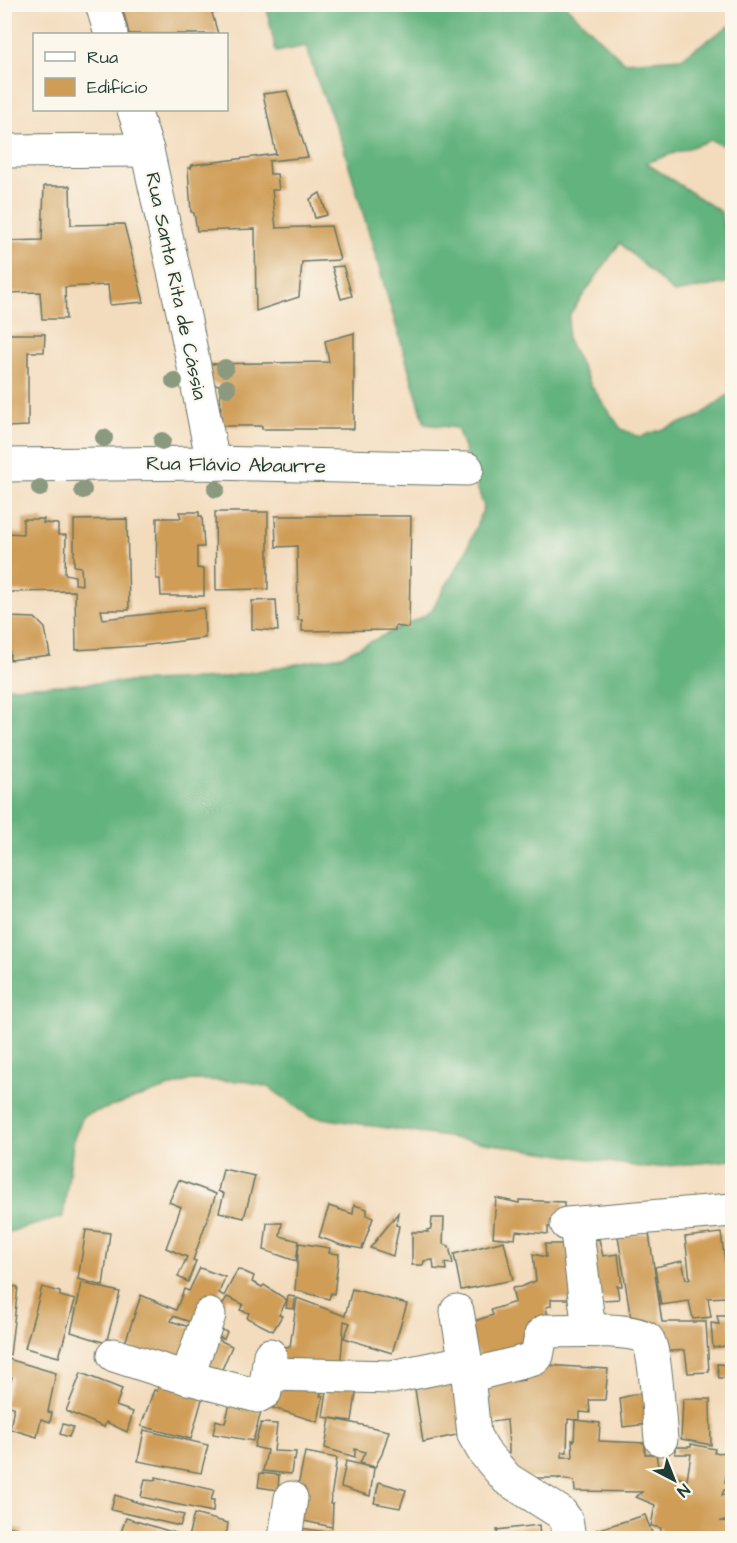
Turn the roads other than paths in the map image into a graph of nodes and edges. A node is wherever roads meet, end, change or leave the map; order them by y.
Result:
1 (102, 4) edge
2 (111, 33) edge
3 (134, 111) edge
4 (147, 150) junction
5 (4, 151) edge
6 (213, 463) junction
7 (4, 465) edge
8 (467, 469) dead end
9 (732, 1210) edge
10 (457, 1311) dead end
11 (209, 1315) dead end
12 (589, 1330) junction
13 (114, 1355) dead end
14 (466, 1369) junction
15 (187, 1378) junction
16 (661, 1439) dead end
17 (291, 1498) dead end
18 (285, 1539) edge
19 (570, 1539) edge

1 - 2 street
3 - 4 street, Rua Santa Rita de Cássia
4 - 5 street
4 - 6 street, Rua Santa Rita de Cássia
6 - 7 street, Rua Flávio Abaurre
6 - 8 street, Rua Flávio Abaurre
9 - 12 street
10 - 14 street
11 - 15 street
12 - 14 street
12 - 16 street
13 - 15 street
14 - 15 street
14 - 19 street
17 - 18 street

